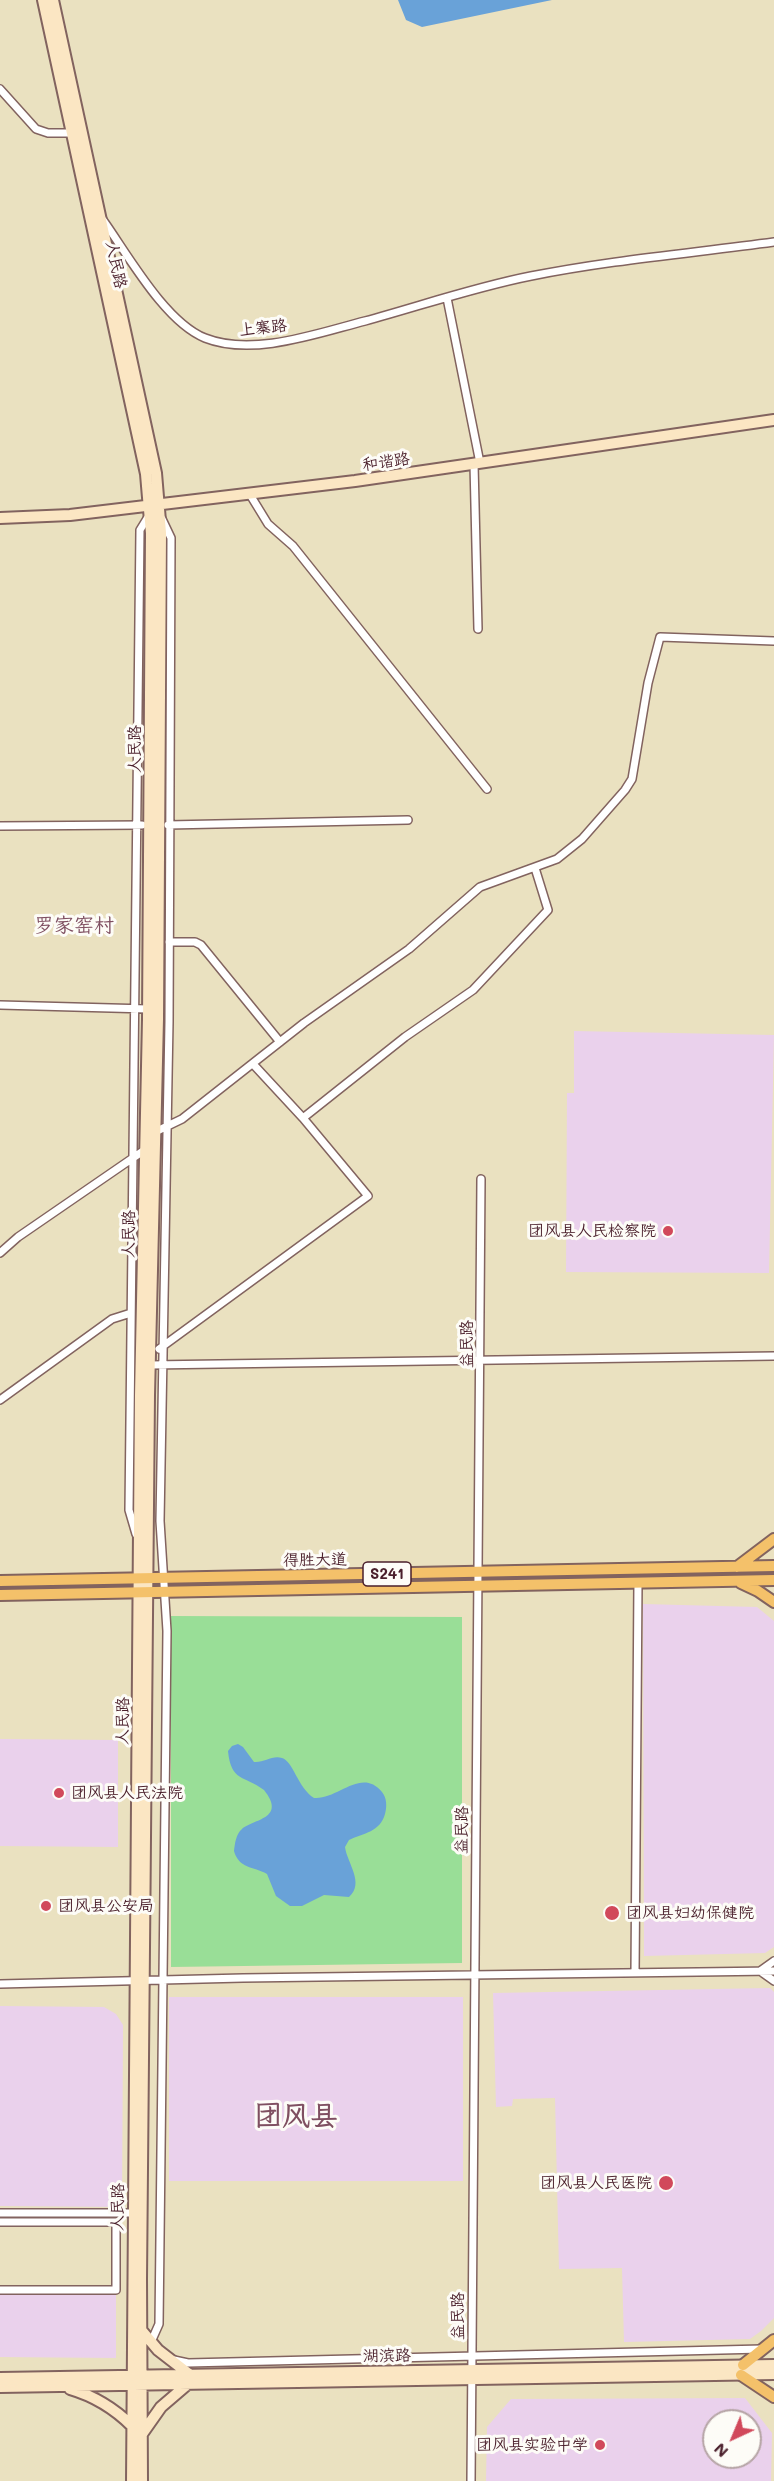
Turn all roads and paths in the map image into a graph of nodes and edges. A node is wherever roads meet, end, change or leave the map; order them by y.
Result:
1 (43, 0) edge
2 (52, 0) edge
3 (0, 89) edge
4 (72, 133) junction
5 (100, 215) junction
6 (774, 242) edge
7 (447, 298) junction
8 (774, 420) edge
9 (477, 464) junction
10 (249, 493) junction
11 (154, 509) junction
12 (0, 518) edge
13 (478, 629) dead end
14 (774, 641) edge
15 (487, 789) dead end
16 (408, 820) dead end
17 (137, 825) junction
18 (159, 825) junction
19 (0, 826) edge
20 (535, 868) junction
21 (169, 942) junction
22 (0, 1005) edge
23 (135, 1009) junction
24 (148, 1009) junction
25 (280, 1042) junction
26 (253, 1064) junction
27 (303, 1118) junction
28 (167, 1127) junction
29 (155, 1132) junction
30 (146, 1149) junction
31 (133, 1158) junction
32 (481, 1179) dead end
33 (0, 1253) edge
34 (132, 1313) junction
35 (162, 1348) junction
36 (774, 1356) edge
37 (480, 1360) junction
38 (154, 1362) junction
39 (0, 1400) edge
40 (774, 1539) edge
41 (139, 1545) junction
42 (774, 1566) edge
43 (737, 1567) junction
44 (479, 1572) junction
45 (144, 1578) junction
46 (164, 1578) junction
47 (774, 1580) edge
48 (0, 1581) edge
49 (732, 1581) junction
50 (638, 1582) junction
51 (479, 1586) junction
52 (165, 1591) junction
53 (144, 1592) junction
54 (0, 1594) edge
55 (774, 1602) edge
56 (774, 1961) edge
57 (760, 1971) junction
58 (774, 1971) edge
59 (635, 1972) junction
60 (474, 1975) junction
61 (164, 1980) junction
62 (140, 1981) junction
63 (774, 1981) edge
64 (0, 1984) edge
65 (0, 2213) edge
66 (133, 2213) junction
67 (0, 2222) edge
68 (0, 2290) edge
69 (141, 2331) junction
70 (774, 2340) edge
71 (151, 2342) junction
72 (765, 2349) junction
73 (471, 2355) junction
74 (168, 2359) junction
75 (774, 2365) edge
76 (742, 2370) junction
77 (774, 2374) edge
78 (471, 2375) junction
79 (0, 2378) edge
80 (189, 2378) junction
81 (137, 2380) junction
82 (58, 2386) junction
83 (0, 2387) edge
84 (774, 2397) edge
85 (132, 2426) junction
86 (142, 2434) junction
87 (132, 2481) edge
88 (142, 2481) edge
89 (471, 2481) edge

1 - 4 street, 人民路
2 - 5 street, 人民路
3 - 4 street
4 - 11 street, 人民路
5 - 7 street, 上寨路
5 - 11 street, 人民路
6 - 7 street, 上寨路
7 - 9 street
8 - 9 street, 和谐路
9 - 10 street, 和谐路
9 - 13 street
10 - 11 street, 和谐路
10 - 15 street
11 - 12 street, 和谐路
11 - 17 street
11 - 18 street, 人民路
14 - 20 street
16 - 18 street
17 - 18 street
17 - 19 street
17 - 23 street
18 - 21 street
18 - 24 street, 人民路
18 - 29 street, 人民路
20 - 25 street
20 - 27 street
21 - 25 street
21 - 28 street
22 - 23 street
23 - 24 street
23 - 31 street
24 - 30 street, 人民路
25 - 26 street
26 - 27 street
26 - 28 street
27 - 35 street
28 - 29 street
28 - 35 street
29 - 38 street, 人民路
30 - 31 street
30 - 41 street, 人民路
31 - 33 street
31 - 34 street
32 - 37 street, 益民路
34 - 39 street
34 - 41 street
35 - 38 street
35 - 38 street
36 - 37 street
37 - 38 street
37 - 44 street, 益民路
38 - 45 street, 人民路
38 - 46 street
40 - 43 main road
41 - 45 street, 人民路
42 - 43 main road, 得胜大道 / S241
43 - 44 main road, 得胜大道 / S241
44 - 46 main road, 得胜大道 / S241
44 - 51 street, 益民路
45 - 46 main road, 得胜大道 / S241
45 - 48 main road, 得胜大道 / S241
45 - 53 street, 人民路
46 - 52 street
47 - 49 main road, 得胜大道 / S241
49 - 50 main road, 得胜大道 / S241
49 - 55 main road
50 - 51 main road, 得胜大道 / S241
50 - 59 street
51 - 52 main road, 得胜大道 / S241
51 - 60 street, 益民路
52 - 53 main road, 得胜大道 / S241
52 - 61 street
53 - 54 main road, 得胜大道 / S241
53 - 62 street, 人民路
56 - 57 street
57 - 58 street
57 - 59 street
57 - 63 street
59 - 60 street
60 - 61 street
60 - 73 street, 益民路
61 - 62 street
61 - 71 street
62 - 64 street
62 - 66 street, 人民路
62 - 69 street, 人民路
65 - 66 street
66 - 81 street, 人民路
67 - 68 street
69 - 71 street
69 - 81 street, 人民路
70 - 72 main road
71 - 74 street
72 - 73 street
72 - 76 main road
73 - 74 street
73 - 78 street, 益民路
74 - 80 street
75 - 76 street, 湖滨路
76 - 77 street, 湖滨路
76 - 78 street, 湖滨路
76 - 84 main road
78 - 80 street, 湖滨路
78 - 89 street, 益民路
79 - 81 street, 湖滨路
80 - 81 street, 湖滨路
80 - 86 street
81 - 82 street, 湖滨路
81 - 85 street, 人民路
81 - 86 street, 人民路
82 - 83 street, 湖滨路
82 - 85 street
85 - 87 street, 人民路
86 - 88 street, 人民路

